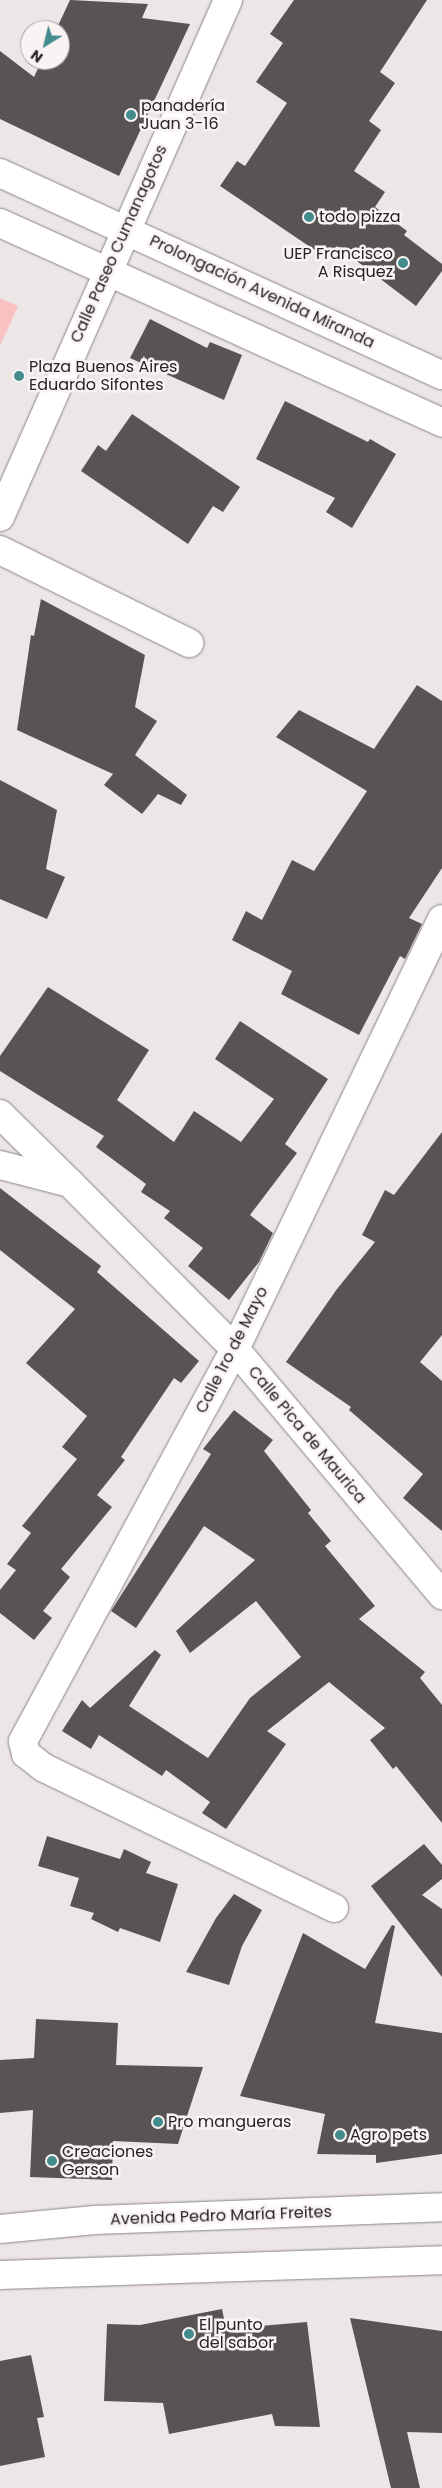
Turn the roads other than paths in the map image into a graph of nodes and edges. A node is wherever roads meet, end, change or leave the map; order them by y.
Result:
1 (228, 0) edge
2 (0, 173) edge
3 (0, 222) edge
4 (126, 229) junction
5 (106, 270) junction
6 (442, 376) edge
7 (442, 423) edge
8 (0, 517) edge
9 (0, 550) edge
10 (189, 643) dead end
11 (442, 919) edge
12 (0, 1114) edge
13 (0, 1165) edge
14 (70, 1183) junction
15 (235, 1349) junction
16 (442, 1595) edge
17 (334, 1908) dead end
18 (442, 2207) edge
19 (0, 2229) edge
20 (442, 2260) edge
21 (0, 2275) edge

1 - 4 street, Calle Paseo Cumanagotos
2 - 4 street, Prolongación Avenida Miranda
3 - 5 street
4 - 5 street, Calle Paseo Cumanagotos
4 - 6 street, Prolongación Avenida Miranda
5 - 7 street
5 - 8 street, Calle Paseo Cumanagotos
9 - 10 street
11 - 15 street, Calle 1ro de Mayo
12 - 14 street, Calle Pica de Maurica
13 - 14 street
14 - 15 street, Calle Pica de Maurica
15 - 16 street, Calle Pica de Maurica
15 - 17 street, Calle 1ro de Mayo
18 - 19 street, Avenida Pedro María Freites
20 - 21 street

